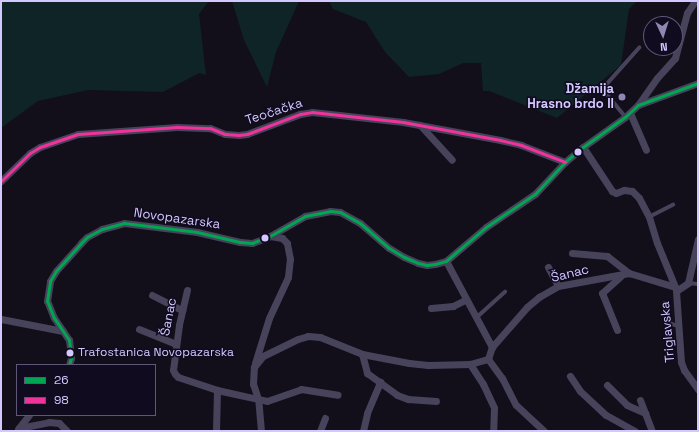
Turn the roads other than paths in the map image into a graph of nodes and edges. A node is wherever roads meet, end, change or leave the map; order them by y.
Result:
1 (695, 1) edge
2 (639, 48) dead end
3 (698, 83) edge
4 (638, 105) junction
5 (628, 115) junction
6 (420, 125) junction
7 (583, 147) junction
8 (646, 150) dead end
9 (452, 160) dead end
10 (565, 162) junction
11 (1, 181) edge
12 (673, 205) dead end
13 (649, 217) junction
14 (270, 236) junction
15 (698, 239) edge
16 (572, 253) dead end
17 (446, 261) junction
18 (548, 268) dead end
19 (626, 273) junction
20 (688, 283) junction
21 (698, 284) edge
22 (558, 286) junction
23 (676, 289) junction
24 (187, 290) dead end
25 (505, 292) dead end
26 (152, 294) dead end
27 (465, 300) junction
28 (665, 303) dead end
29 (431, 308) dead end
30 (182, 310) junction
31 (475, 318) junction
32 (1, 319) edge
33 (679, 326) junction
34 (139, 329) dead end
35 (618, 330) dead end
36 (63, 331) junction
37 (176, 344) junction
38 (492, 347) junction
39 (362, 354) junction
40 (488, 359) junction
41 (69, 364) edge
42 (470, 364) junction
43 (254, 367) junction
44 (570, 376) dead end
45 (380, 382) junction
46 (607, 385) dead end
47 (698, 389) edge
48 (217, 390) junction
49 (338, 395) dead end
50 (258, 400) junction
51 (640, 400) dead end
52 (436, 401) dead end
53 (645, 413) junction
54 (28, 416) edge
55 (325, 418) dead end
56 (18, 429) edge
57 (67, 431) edge
58 (216, 431) edge
59 (261, 431) edge
60 (320, 431) edge
61 (363, 431) edge
62 (493, 431) edge
63 (544, 431) edge
64 (635, 431) edge
65 (652, 431) edge

1 - 4 street, Novopazarska
2 - 5 lane
3 - 4 street, Novopazarska
4 - 5 street, Novopazarska
5 - 7 street, Novopazarska
5 - 8 street
6 - 9 street
6 - 10 street, Teočačka
6 - 11 street, Teočačka
7 - 10 street, Novopazarska
7 - 13 street, Triglavska
10 - 17 street, Novopazarska
12 - 13 lane
13 - 23 street, Triglavska
14 - 17 street, Novopazarska
14 - 36 street, Novopazarska
14 - 43 street
15 - 20 street
16 - 19 street
17 - 27 street
18 - 22 street
19 - 22 street, Šanac
19 - 23 street, Šanac
19 - 35 street
20 - 21 lane
20 - 23 street, Triglavska
22 - 38 street, Šanac
23 - 33 street, Triglavska
24 - 30 street, Šanac
25 - 31 lane
26 - 30 street
27 - 29 street
27 - 31 street
28 - 33 lane
30 - 37 street, Šanac
31 - 38 street
32 - 36 street
33 - 47 street, Triglavska
34 - 37 street
36 - 41 street, Novopazarska
37 - 48 street, Šanac
38 - 40 street, Šanac
39 - 42 street
39 - 43 street
39 - 45 street
40 - 42 street
40 - 63 street
42 - 62 street
43 - 50 street
44 - 64 street
45 - 52 street
45 - 61 street
46 - 53 street
48 - 50 street, Šanac
48 - 58 street
49 - 50 street, Šanac
50 - 59 street
51 - 53 street
53 - 65 street
54 - 56 street
55 - 60 street
56 - 57 street

